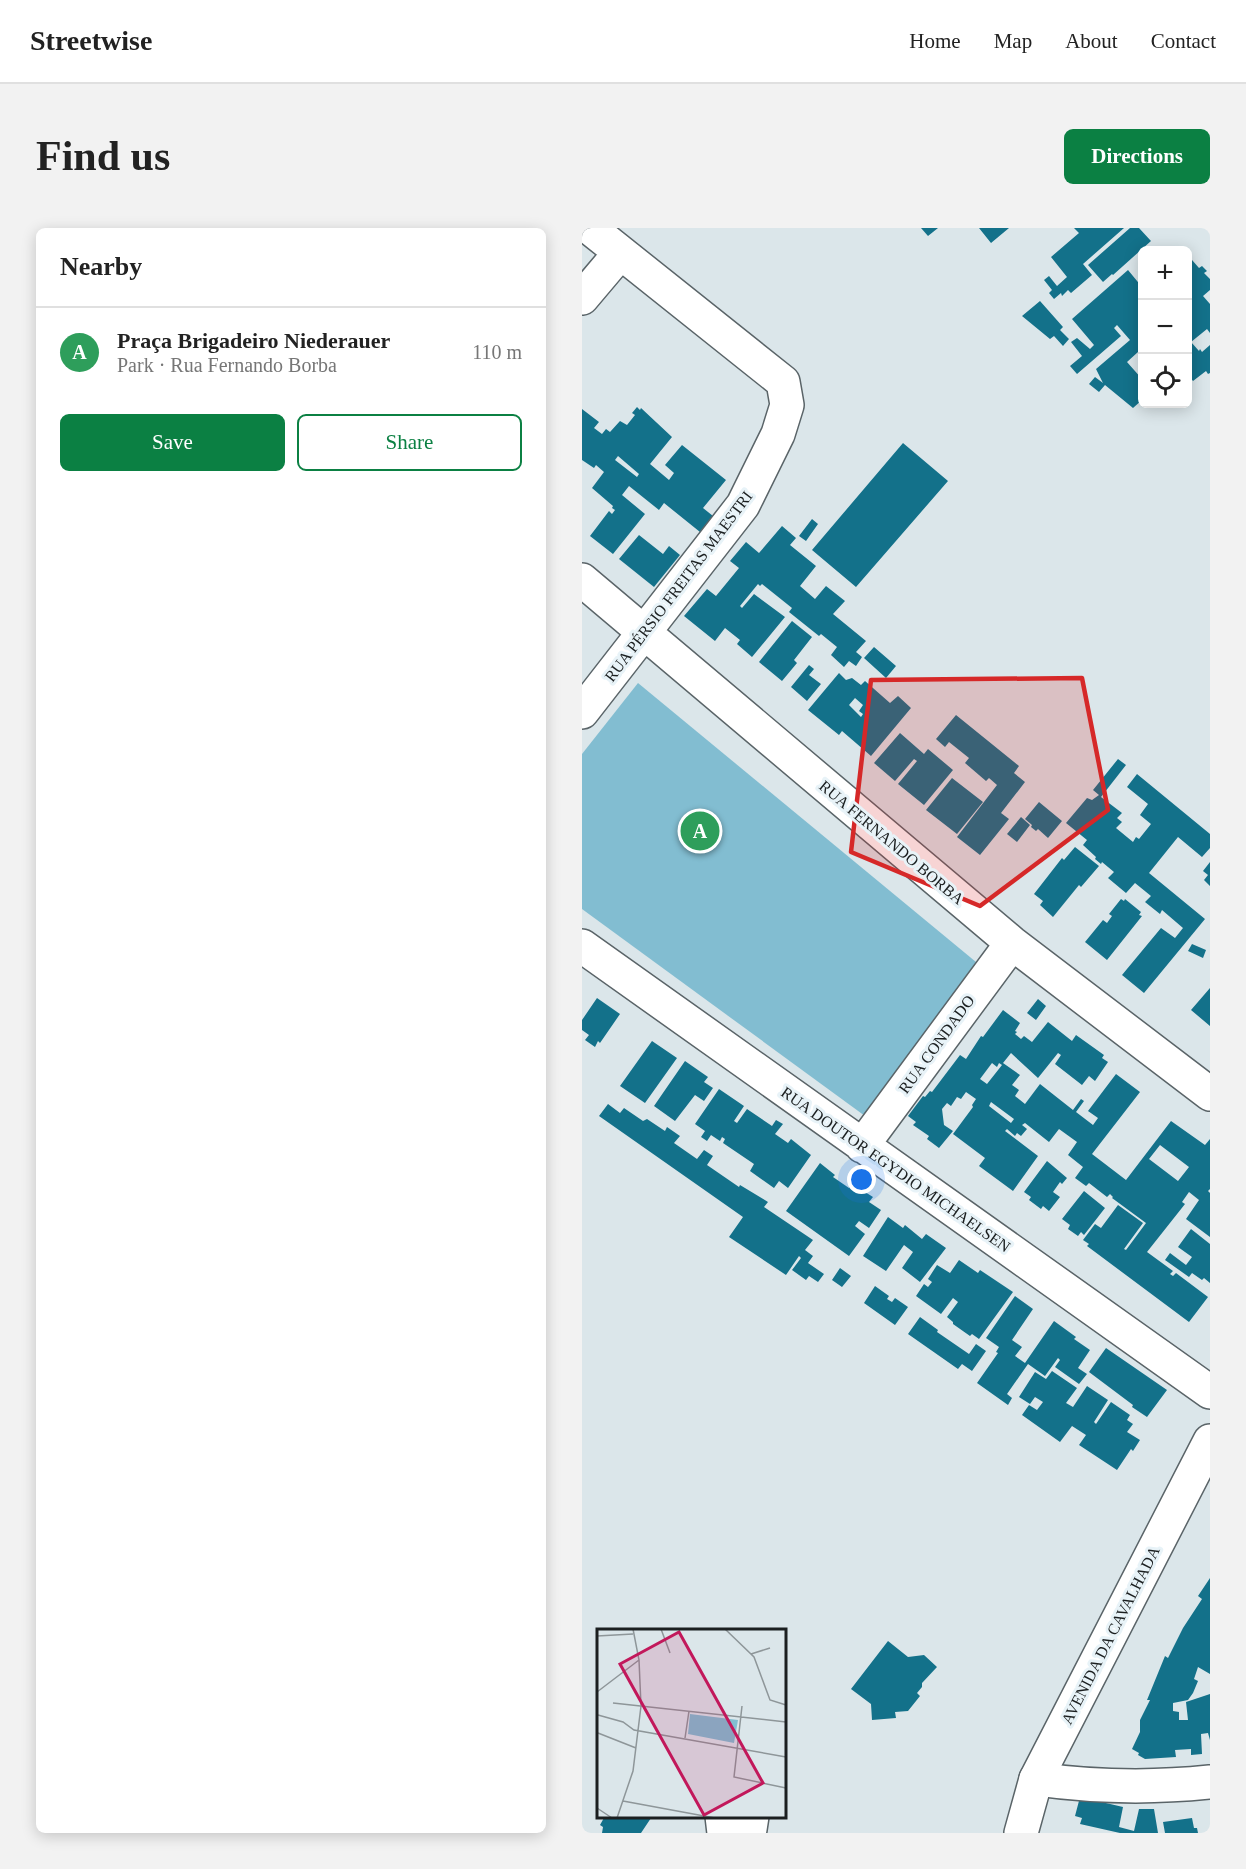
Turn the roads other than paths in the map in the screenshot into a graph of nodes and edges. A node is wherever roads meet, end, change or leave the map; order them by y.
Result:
1 (590, 228) edge
2 (620, 253) junction
3 (582, 298) edge
4 (582, 580) edge
5 (644, 632) junction
6 (582, 712) edge
7 (1012, 943) junction
8 (582, 946) edge
9 (1210, 1094) edge
10 (862, 1146) junction
11 (1210, 1392) edge
12 (1210, 1442) edge
13 (1036, 1779) junction
14 (1210, 1782) edge
15 (722, 1818) edge
16 (752, 1818) edge
17 (724, 1833) edge
18 (747, 1833) edge
19 (1021, 1833) edge

1 - 2 street, RUA PÉRSIO FREITAS MAESTRI
2 - 3 street
2 - 5 street, RUA PÉRSIO FREITAS MAESTRI
4 - 5 street, RUA FERNANDO BORBA
5 - 6 street, RUA PÉRSIO FREITAS MAESTRI
5 - 7 street, RUA FERNANDO BORBA
7 - 9 street, RUA FERNANDO BORBA
7 - 10 street, RUA CONDADO
8 - 10 street, RUA DOUTOR EGYDIO MICHAELSEN
10 - 11 street, RUA DOUTOR EGYDIO MICHAELSEN
12 - 13 street, AVENIDA DA CAVALHADA
13 - 14 street
13 - 19 street, AVENIDA DA CAVALHADA
15 - 17 street
16 - 18 street

